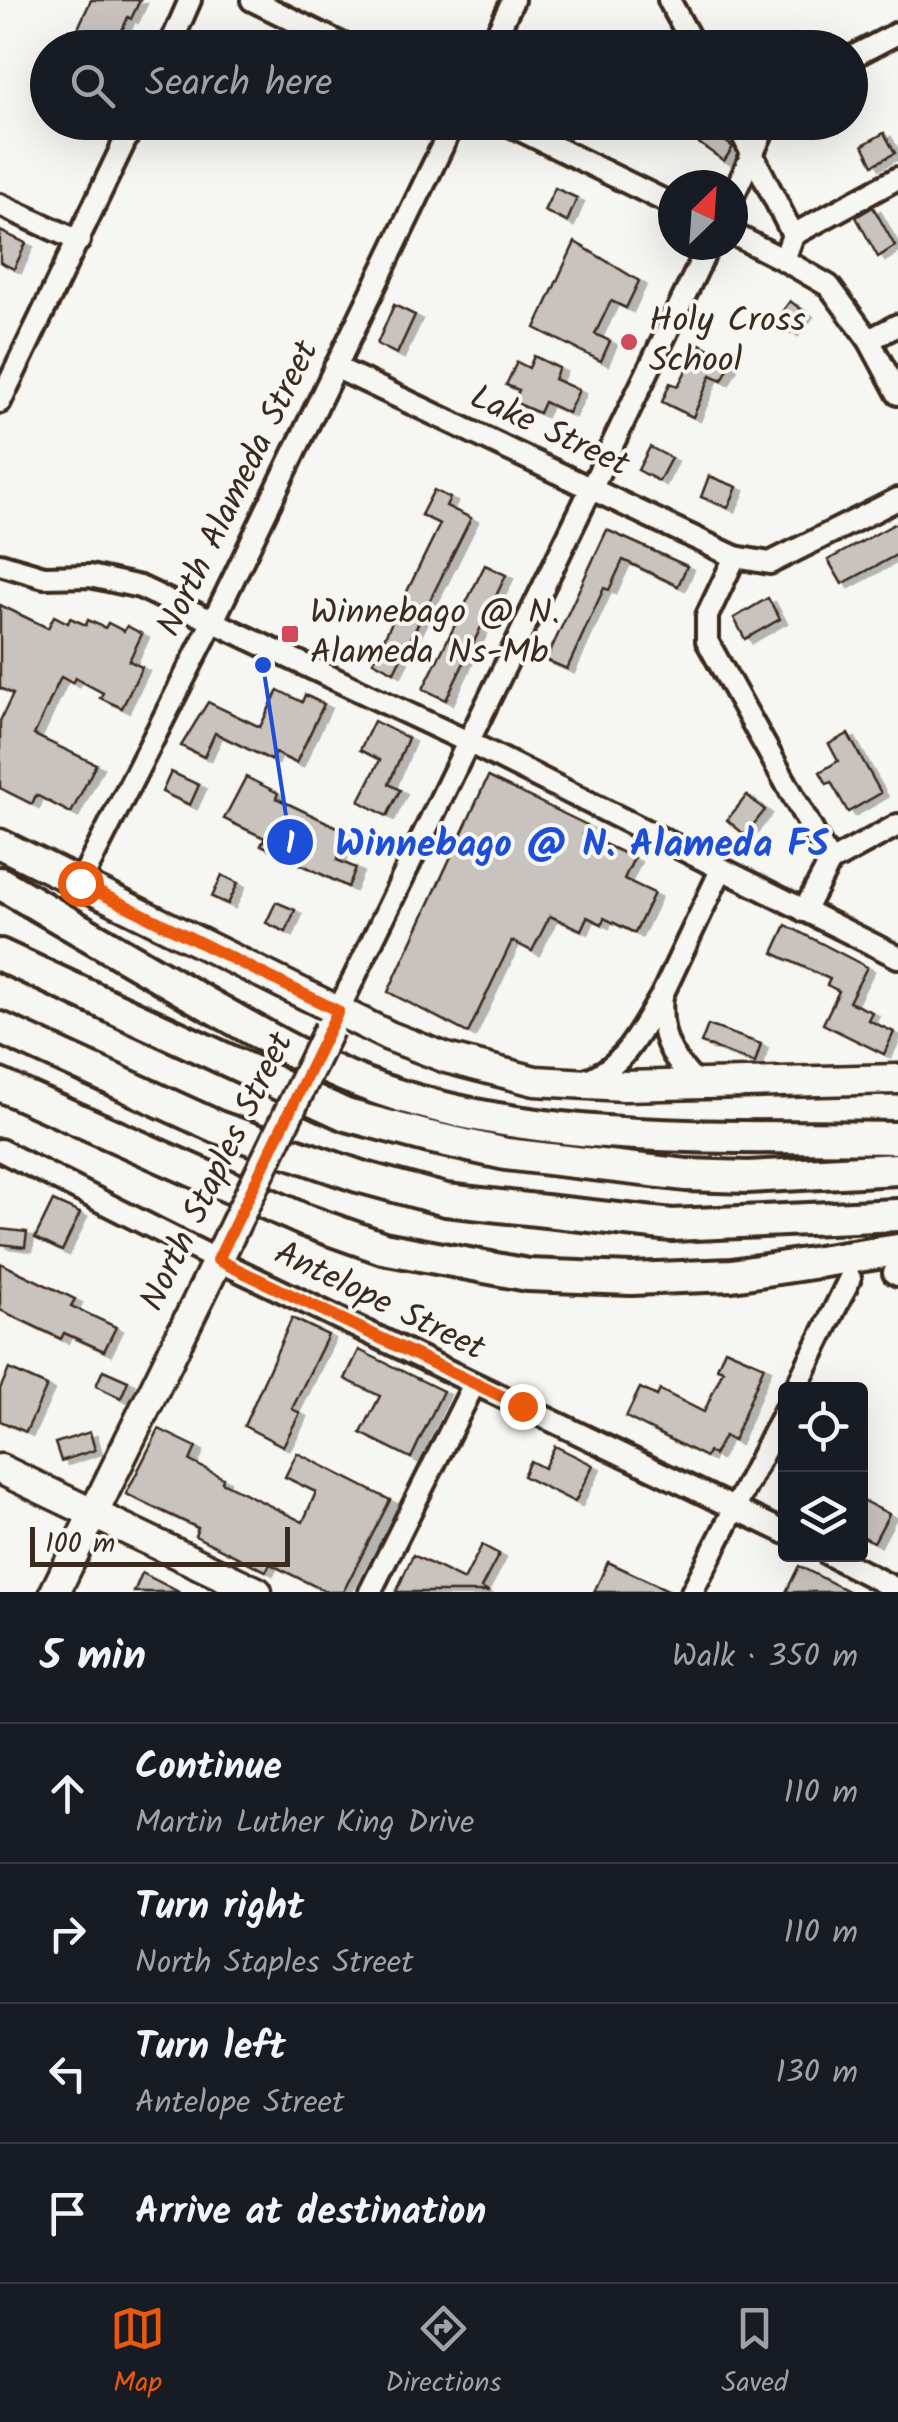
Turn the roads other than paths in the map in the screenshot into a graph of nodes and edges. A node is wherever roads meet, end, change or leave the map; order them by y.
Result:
1 (190, 0) edge
2 (252, 0) edge
3 (513, 0) edge
4 (669, 0) edge
5 (176, 30) edge
6 (313, 30) edge
7 (499, 30) edge
8 (685, 30) edge
9 (898, 33) edge
10 (868, 49) edge
11 (126, 140) edge
12 (445, 140) edge
13 (541, 140) edge
14 (746, 140) edge
15 (760, 140) edge
16 (753, 154) junction
17 (745, 170) edge
18 (898, 178) edge
19 (658, 198) edge
20 (0, 205) edge
21 (793, 235) junction
22 (79, 242) junction
23 (748, 242) edge
24 (703, 260) edge
25 (784, 260) junction
26 (898, 325) edge
27 (869, 340) junction
28 (335, 367) junction
29 (898, 394) edge
30 (0, 402) edge
31 (590, 486) junction
32 (898, 500) edge
33 (735, 556) junction
34 (0, 564) edge
35 (212, 621) junction
36 (468, 742) junction
37 (898, 825) edge
38 (0, 844) edge
39 (830, 862) junction
40 (721, 870) junction
41 (80, 883) junction
42 (0, 884) edge
43 (0, 906) edge
44 (804, 912) junction
45 (0, 955) edge
46 (898, 957) edge
47 (662, 995) junction
48 (334, 1020) junction
49 (0, 1028) edge
50 (268, 1038) junction
51 (898, 1078) edge
52 (574, 1084) junction
53 (697, 1084) junction
54 (0, 1085) edge
55 (898, 1138) edge
56 (0, 1150) edge
57 (898, 1169) edge
58 (898, 1215) edge
59 (223, 1248) junction
60 (897, 1266) edge
61 (850, 1278) dead end
62 (799, 1382) edge
63 (474, 1384) junction
64 (778, 1424) edge
65 (0, 1469) edge
66 (736, 1508) junction
67 (92, 1514) junction
68 (778, 1529) edge
69 (844, 1562) edge
70 (898, 1590) edge
71 (56, 1592) edge
72 (258, 1592) edge
73 (370, 1592) edge
74 (692, 1592) edge

1 - 5 street
2 - 6 street
3 - 7 street
4 - 8 street
9 - 10 street
11 - 22 street
12 - 28 street, North Alameda Street
13 - 19 street
14 - 16 street
15 - 16 street
16 - 17 street
16 - 21 street
18 - 21 street
20 - 22 street
21 - 25 street
22 - 30 street
23 - 25 street
24 - 31 street, North Staples Street
25 - 27 street
26 - 27 street
27 - 29 street
28 - 31 street, Lake Street
28 - 35 street, North Alameda Street
31 - 33 street, Lake Street
31 - 36 street, North Staples Street
32 - 33 street, Lake Street
33 - 39 street
34 - 35 street
35 - 36 street
35 - 41 street, North Alameda Street
36 - 40 street
36 - 48 street, North Staples Street
37 - 39 street
38 - 41 main road
39 - 44 street
40 - 44 street
40 - 47 street
41 - 48 main road
42 - 50 highway
43 - 50 highway
44 - 46 street
45 - 57 highway
47 - 52 street
47 - 53 street
48 - 52 main road
48 - 59 main road, North Staples Street, bridge
49 - 58 highway
50 - 55 highway
51 - 53 main road
52 - 53 main road
54 - 60 highway
56 - 59 street, Antelope Street
59 - 63 street, Antelope Street
59 - 67 main road, North Staples Street
61 - 62 street
63 - 66 street, Antelope Street
63 - 73 street
64 - 66 street
65 - 67 main road
66 - 68 street, Antelope Street
66 - 74 street
67 - 71 main road, North Staples Street
67 - 72 main road
69 - 70 street

